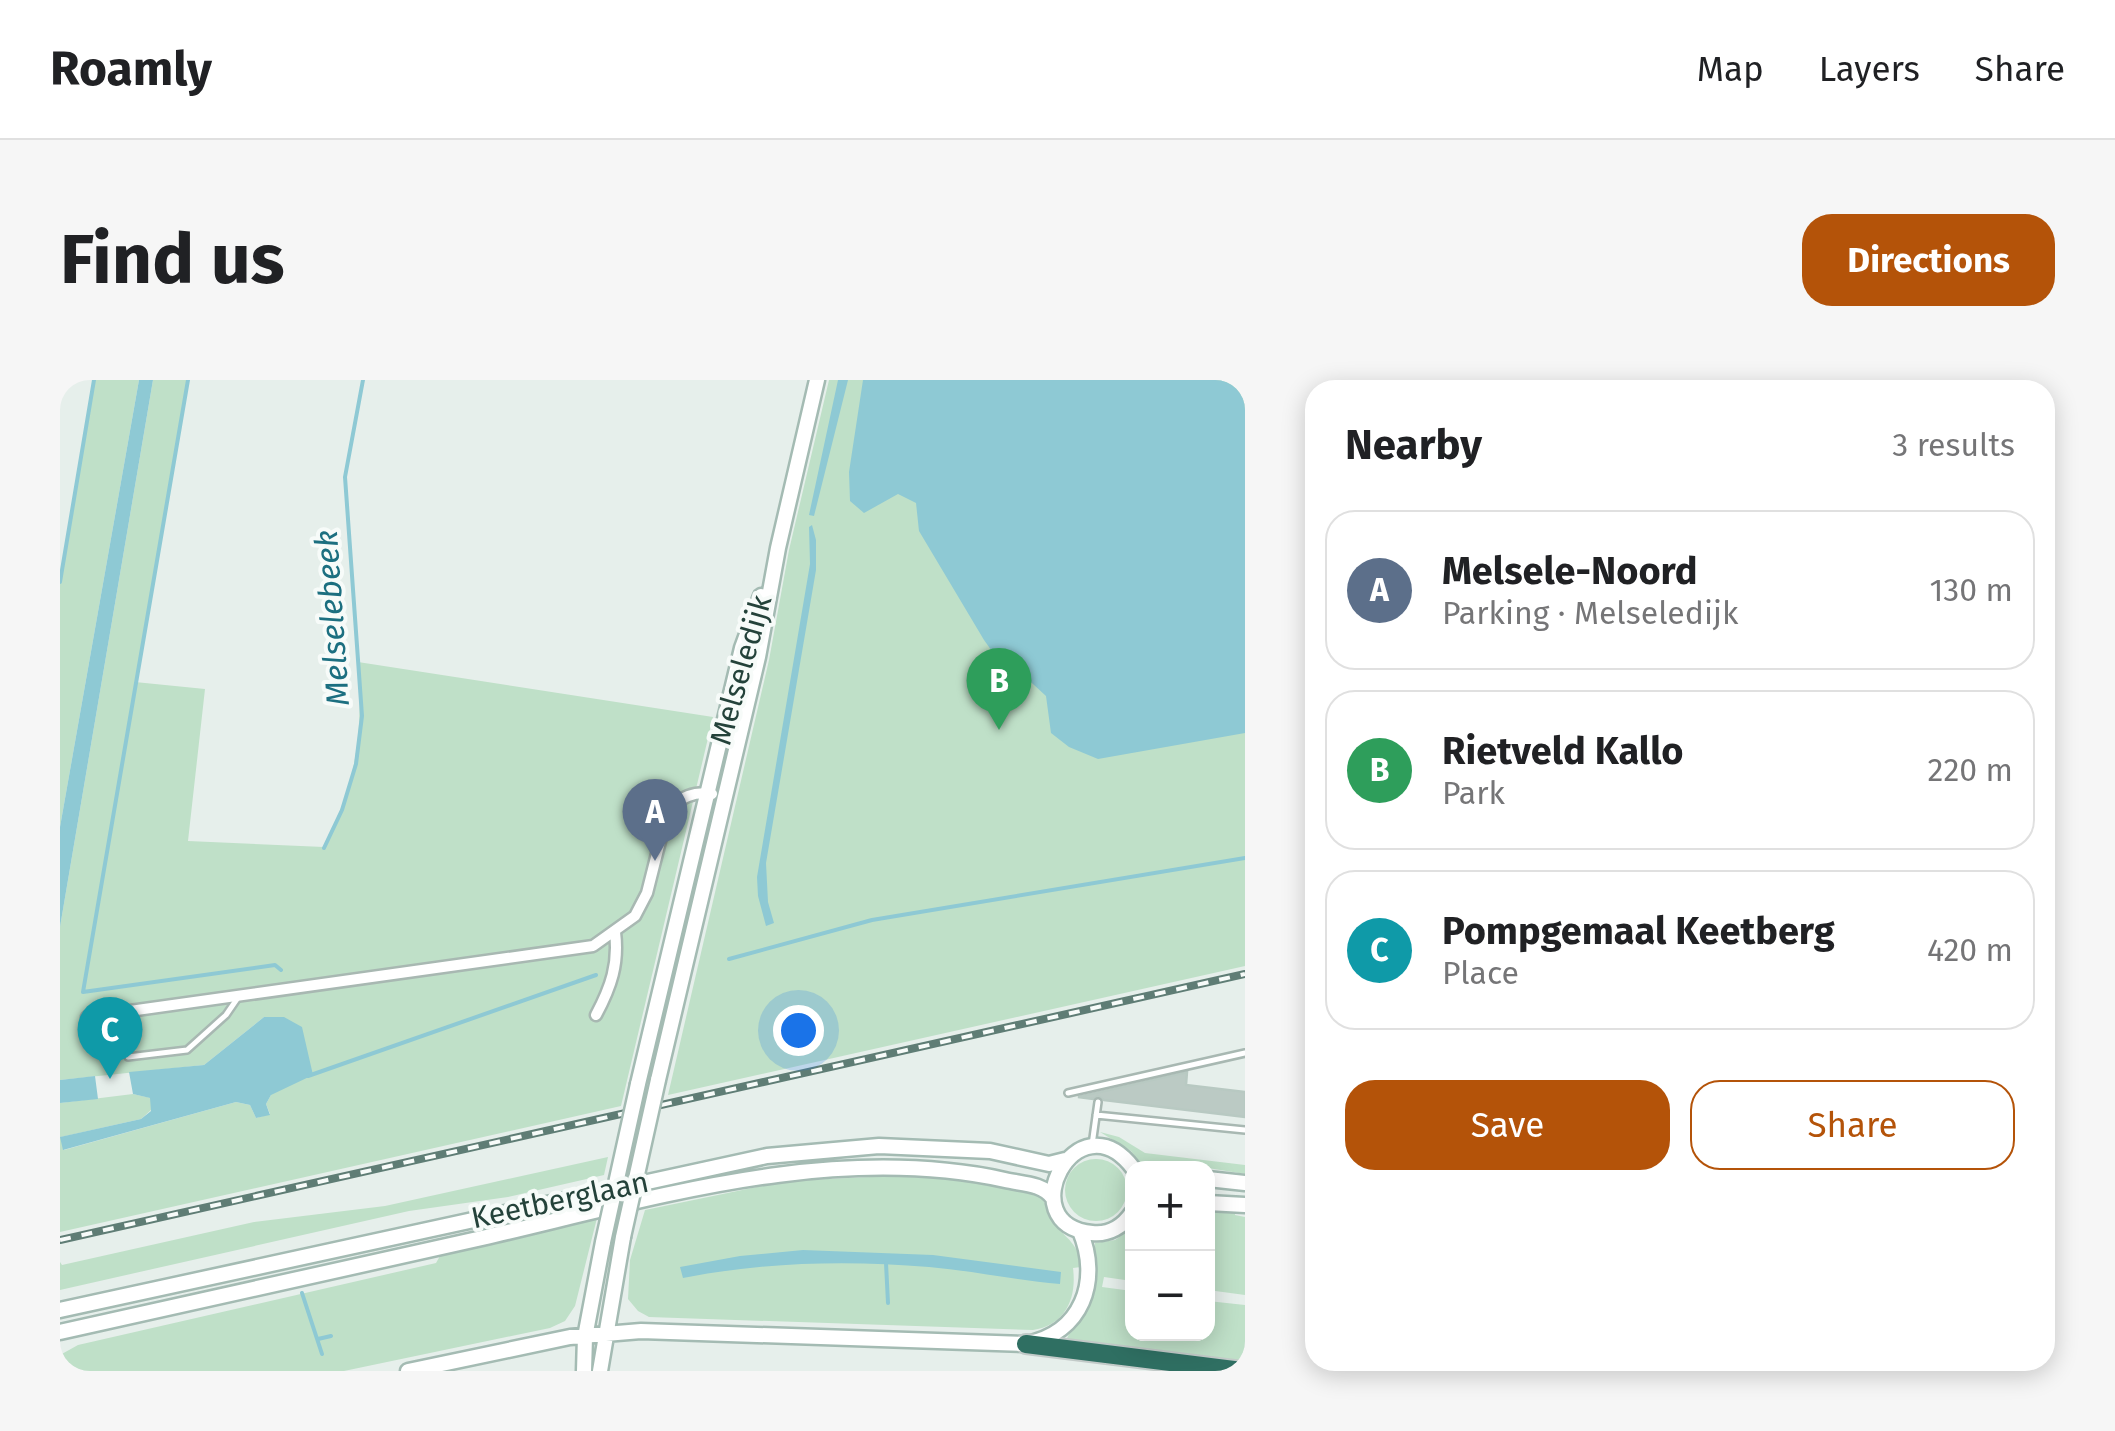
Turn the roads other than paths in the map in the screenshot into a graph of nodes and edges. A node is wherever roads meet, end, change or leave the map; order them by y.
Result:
1 (817, 380) edge
2 (778, 548) junction
3 (707, 793) junction
4 (725, 797) junction
5 (615, 932) junction
6 (238, 996) junction
7 (596, 1015) dead end
8 (88, 1017) dead end
9 (1245, 1053) edge
10 (128, 1056) dead end
11 (1068, 1092) dead end
12 (1098, 1102) dead end
13 (1096, 1114) junction
14 (1245, 1130) edge
15 (1092, 1148) junction
16 (1065, 1160) junction
17 (1125, 1162) edge
18 (1215, 1181) edge
19 (1245, 1183) edge
20 (1053, 1198) junction
21 (1215, 1203) edge
22 (1245, 1204) edge
23 (1125, 1218) edge
24 (1080, 1230) junction
25 (60, 1310) edge
26 (609, 1314) junction
27 (640, 1331) junction
28 (64, 1333) edge
29 (608, 1333) junction
30 (586, 1337) junction
31 (1026, 1344) junction
32 (600, 1369) edge
33 (584, 1370) edge
34 (408, 1371) edge
35 (1242, 1371) edge

1 - 2 main road, Melseledijk
2 - 3 main road, Melseledijk
2 - 4 main road, Melseledijk
3 - 4 street
3 - 5 street
3 - 30 main road, Melseledijk, bridge
4 - 26 main road, Melseledijk, bridge
5 - 6 street
5 - 7 street
6 - 8 street
6 - 10 lane
9 - 11 lane
12 - 13 lane
13 - 14 lane
13 - 15 lane
15 - 16 main road
15 - 17 main road
16 - 20 main road
16 - 25 main road, Keetberglaan
18 - 19 main road
20 - 24 main road
20 - 28 main road, Keetberglaan
21 - 22 main road
23 - 24 main road
24 - 31 main road
26 - 27 main road
26 - 29 main road, Melseledijk
27 - 29 main road
27 - 31 main road
29 - 30 main road
29 - 32 main road
30 - 32 main road
30 - 33 main road
30 - 34 main road
31 - 35 highway

